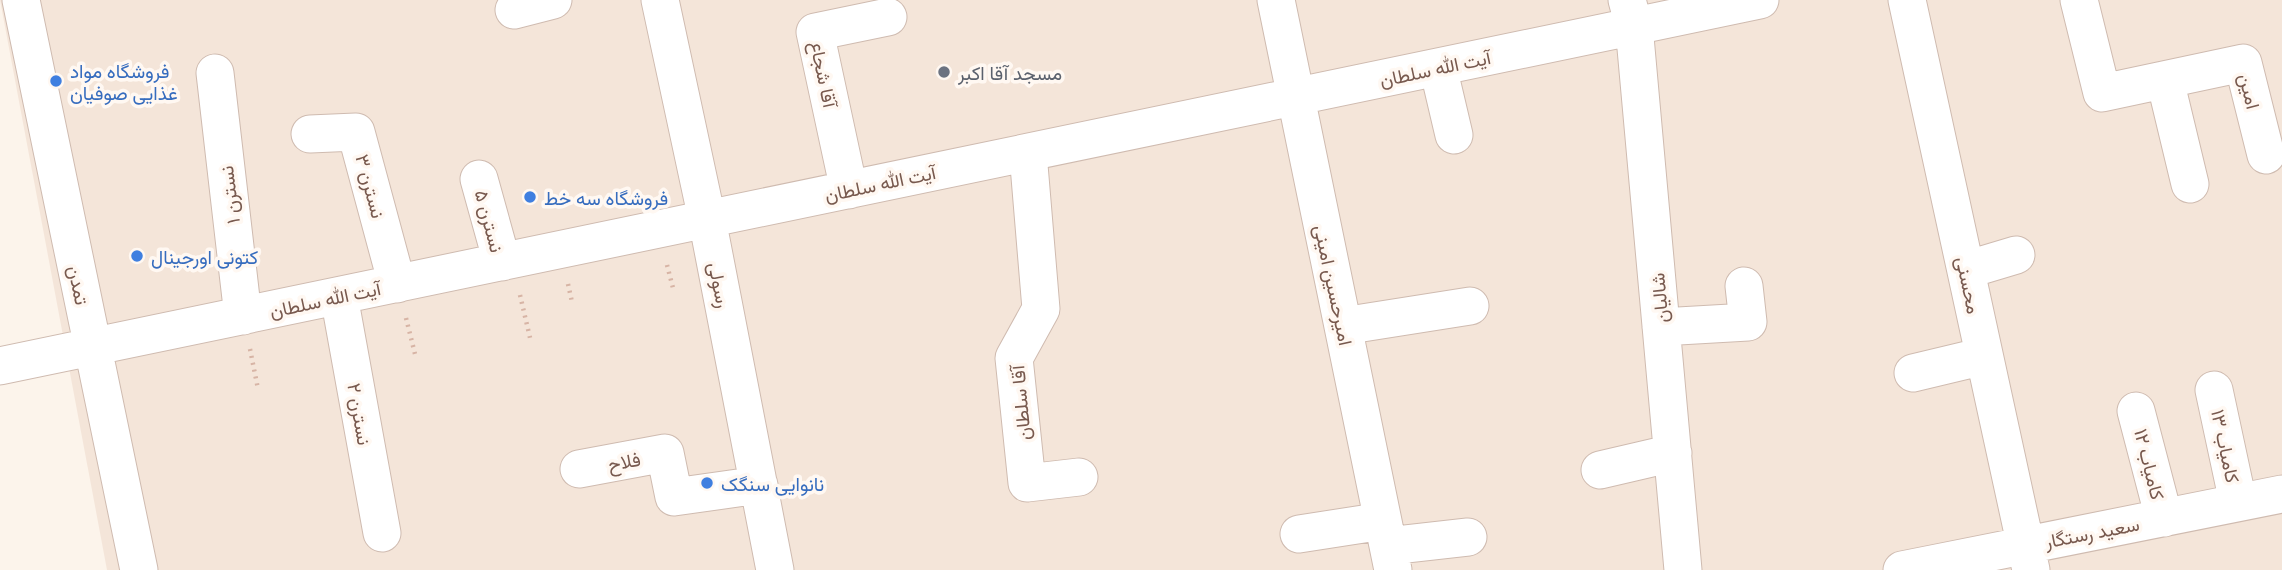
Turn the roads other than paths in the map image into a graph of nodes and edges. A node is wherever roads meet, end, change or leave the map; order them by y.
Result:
1 (21, 0) edge
2 (553, 0) edge
3 (660, 0) edge
4 (1276, 0) edge
5 (1760, 0) edge
6 (1907, 0) edge
7 (2079, 0) edge
8 (514, 10) dead end
9 (1630, 13) edge
10 (888, 17) dead end
11 (1438, 67) junction
12 (215, 73) dead end
13 (2165, 80) junction
14 (1296, 96) junction
15 (310, 134) dead end
16 (1454, 135) dead end
17 (1028, 153) junction
18 (2266, 155) dead end
19 (479, 179) dead end
20 (2190, 184) dead end
21 (849, 190) junction
22 (707, 219) junction
23 (2016, 255) dead end
24 (507, 261) junction
25 (1966, 270) junction
26 (397, 284) junction
27 (1744, 286) dead end
28 (339, 296) junction
29 (1470, 306) dead end
30 (243, 316) junction
31 (1343, 326) junction
32 (1661, 327) junction
33 (92, 348) junction
34 (1984, 356) junction
35 (0, 366) edge
36 (1913, 373) dead end
37 (2214, 390) dead end
38 (2136, 411) dead end
39 (1672, 453) junction
40 (579, 469) dead end
41 (1600, 470) dead end
42 (1079, 477) dead end
43 (759, 485) junction
44 (2282, 494) edge
45 (2238, 502) junction
46 (2164, 518) junction
47 (382, 533) dead end
48 (1298, 534) dead end
49 (1468, 537) dead end
50 (1388, 546) edge
51 (2028, 558) edge
52 (139, 570) edge
53 (775, 570) edge
54 (1684, 570) edge
55 (1904, 570) edge

1 - 33 street, تمدن
2 - 8 street
3 - 22 street, رسولی
4 - 14 street, امیرحسین امینی
5 - 9 street, آیت الله سلطان
6 - 25 street, محسنی
7 - 13 street, امین
9 - 11 street, آیت الله سلطان
9 - 32 street, شالیان
10 - 21 street, آقا شجاع
11 - 14 street, آیت الله سلطان
11 - 16 street
12 - 30 street, نسترن ۱
13 - 18 street, امین
13 - 20 street
14 - 17 street, آیت الله سلطان
14 - 31 street, امیرحسین امینی
15 - 26 street, نسترن ۳
17 - 21 street, آیت الله سلطان
17 - 42 street, آقا سلطان
19 - 24 street, نسترن ۵
21 - 22 street, آیت الله سلطان
22 - 24 street, آیت الله سلطان
22 - 43 street, رسولی
23 - 25 street
24 - 26 street, آیت الله سلطان
25 - 34 street, محسنی
26 - 28 street, آیت الله سلطان
27 - 32 street
28 - 30 street, آیت الله سلطان
28 - 47 street, نسترن ۲
29 - 31 street
30 - 33 street, آیت الله سلطان
31 - 50 street, امیرحسین امینی
32 - 39 street, شالیان
33 - 35 street, آیت الله سلطان
33 - 52 street, تمدن
34 - 36 street
34 - 51 street, محسنی
37 - 45 street, کامیاب ۱۳
38 - 46 street, کامیاب ۱۲
39 - 41 street
39 - 54 street, شالیان
40 - 43 street, فلاح
43 - 53 street, رسولی
44 - 45 street, سعید رستگار
45 - 46 street, سعید رستگار
46 - 51 street, سعید رستگار
48 - 50 street
49 - 50 street
51 - 55 street, سعید رستگار

